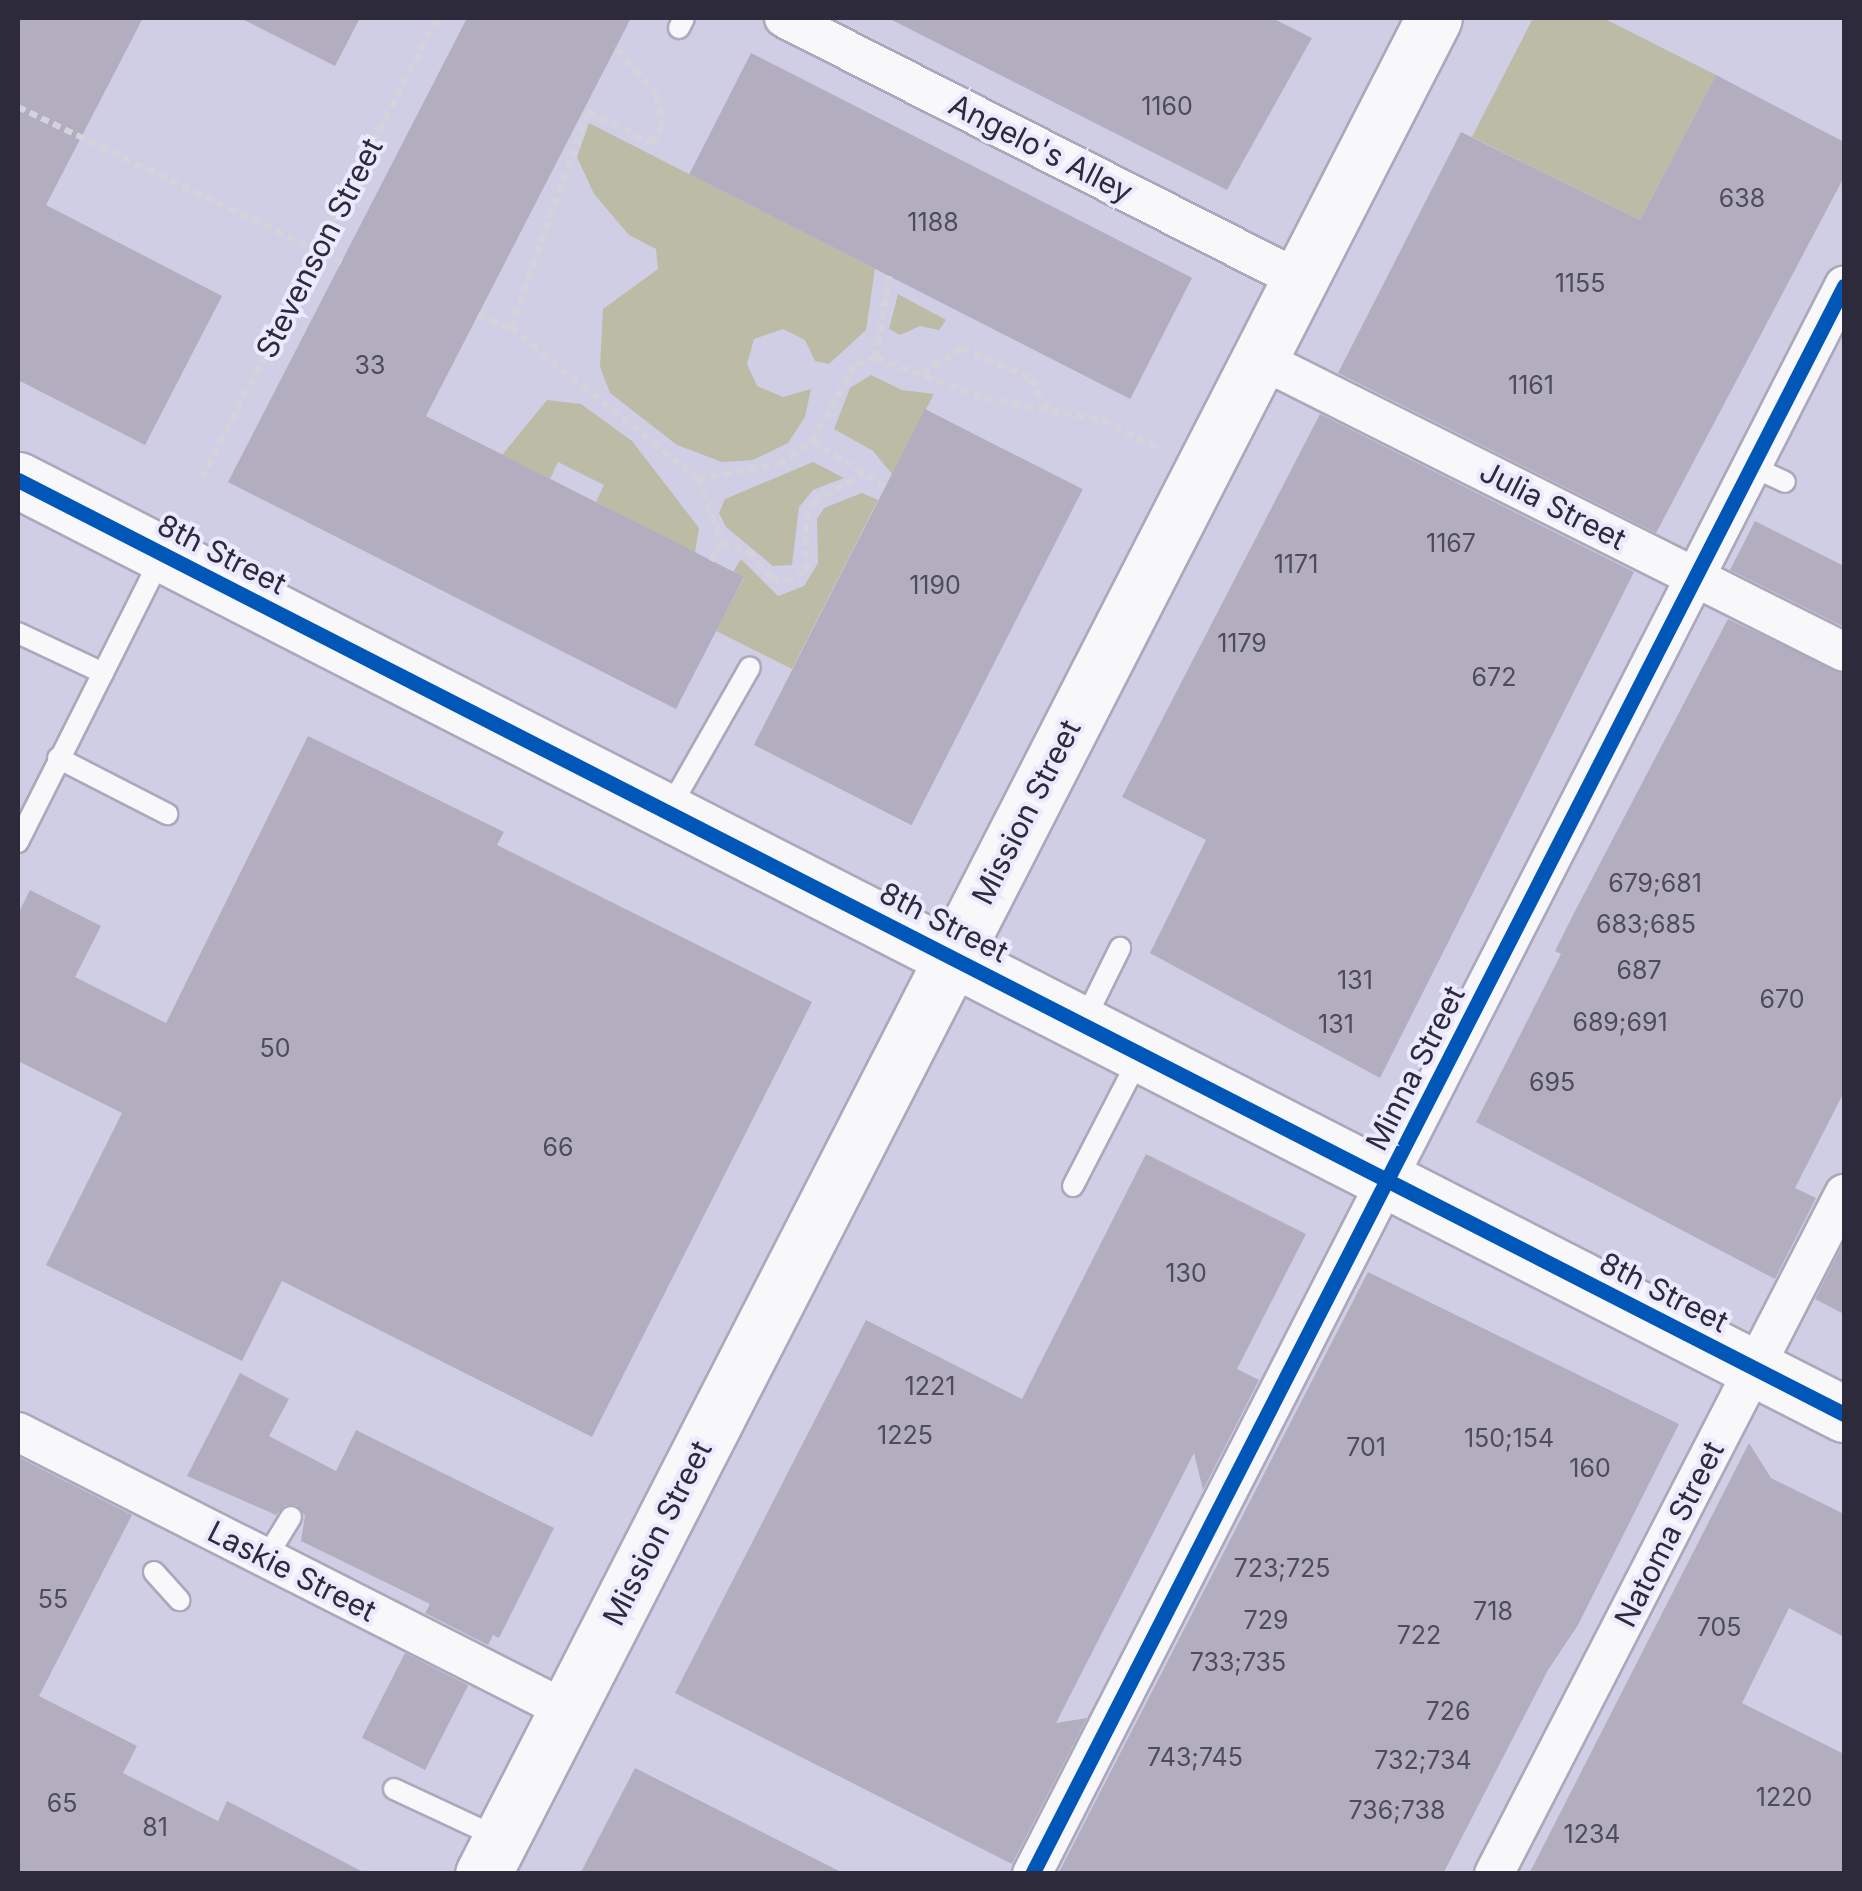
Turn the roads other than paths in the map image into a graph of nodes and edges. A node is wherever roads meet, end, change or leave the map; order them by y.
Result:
1 (784, 18) edge
2 (1434, 18) edge
3 (1298, 279) junction
4 (1844, 286) edge
5 (1260, 359) junction
6 (18, 480) edge
7 (163, 554) junction
8 (1696, 578) junction
9 (18, 633) edge
10 (1844, 652) edge
11 (750, 667) dead end
12 (103, 672) junction
13 (58, 758) junction
14 (668, 811) junction
15 (167, 814) dead end
16 (18, 842) edge
17 (1120, 948) dead end
18 (951, 957) junction
19 (1082, 1024) junction
20 (1140, 1054) junction
21 (1388, 1182) junction
22 (1074, 1186) dead end
23 (1844, 1194) edge
24 (1754, 1368) junction
25 (1844, 1414) edge
26 (18, 1432) edge
27 (290, 1517) dead end
28 (266, 1558) junction
29 (154, 1572) dead end
30 (179, 1600) dead end
31 (566, 1710) junction
32 (394, 1789) dead end
33 (492, 1856) edge
34 (1032, 1874) edge
35 (1494, 1874) edge

1 - 3 street, Angelo's Alley
2 - 3 main road, Mission Street
3 - 5 main road, Mission Street
4 - 8 street, Minna Street
5 - 8 street, Julia Street
5 - 18 main road, Mission Street
6 - 7 main road, 8th Street
7 - 12 lane
7 - 14 main road, 8th Street
8 - 10 street, Julia Street
8 - 21 street, Minna Street
9 - 12 lane
11 - 14 lane
12 - 13 lane
13 - 15 lane
13 - 16 lane
14 - 18 main road, 8th Street
17 - 19 lane
18 - 19 main road, 8th Street
18 - 31 main road, Mission Street
19 - 20 main road, 8th Street
20 - 21 main road, 8th Street
20 - 22 lane
21 - 24 main road, 8th Street
21 - 34 street, Minna Street
23 - 24 street, Natoma Street
24 - 25 main road, 8th Street
24 - 35 street, Natoma Street
26 - 28 street, Laskie Street
27 - 28 lane
28 - 31 street, Laskie Street
29 - 30 lane
31 - 33 main road, Mission Street
32 - 33 lane

